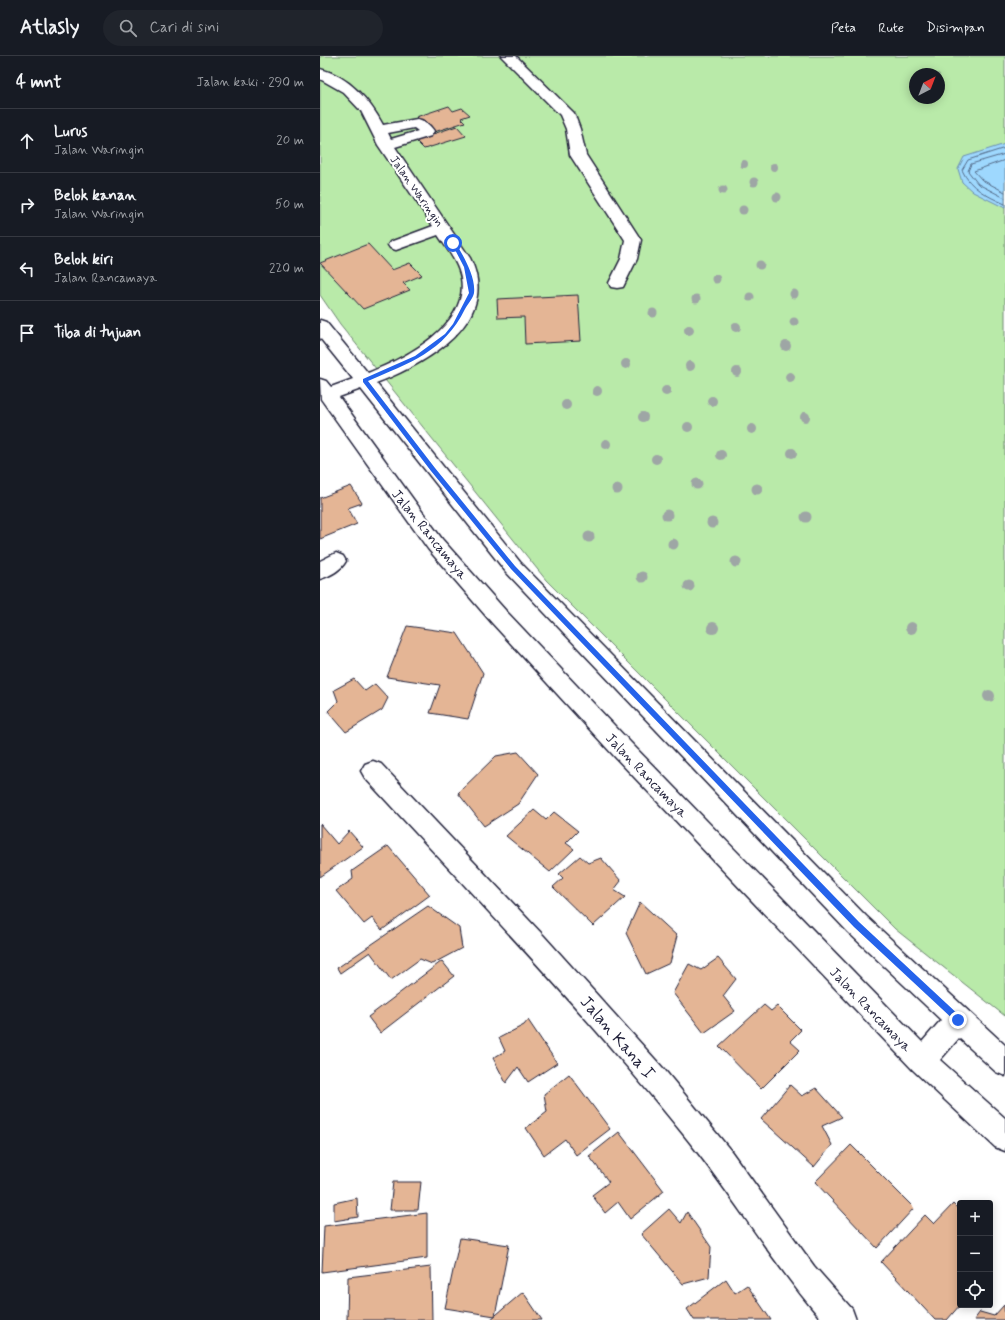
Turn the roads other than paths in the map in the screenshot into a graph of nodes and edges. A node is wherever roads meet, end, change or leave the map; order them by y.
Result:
1 (508, 56) edge
2 (320, 73) edge
3 (378, 131) junction
4 (386, 145) junction
5 (443, 228) junction
6 (396, 245) dead end
7 (617, 283) dead end
8 (320, 326) edge
9 (364, 380) junction
10 (324, 390) edge
11 (373, 771) dead end
12 (958, 1020) junction
13 (922, 1061) junction
14 (1005, 1063) edge
15 (1005, 1138) edge
16 (841, 1320) edge

1 - 7 street
2 - 3 street, Jalan Waringin
3 - 4 street, Jalan Waringin
3 - 4 street
4 - 5 street, Jalan Waringin
5 - 6 street
5 - 9 street, Jalan Waringin
8 - 9 street
9 - 10 street, Jalan Waringin
9 - 12 street
10 - 13 street, Jalan Rancamaya
11 - 16 street, Jalan Kana I
12 - 13 street
12 - 14 street
13 - 15 street, Jalan Rancamaya

